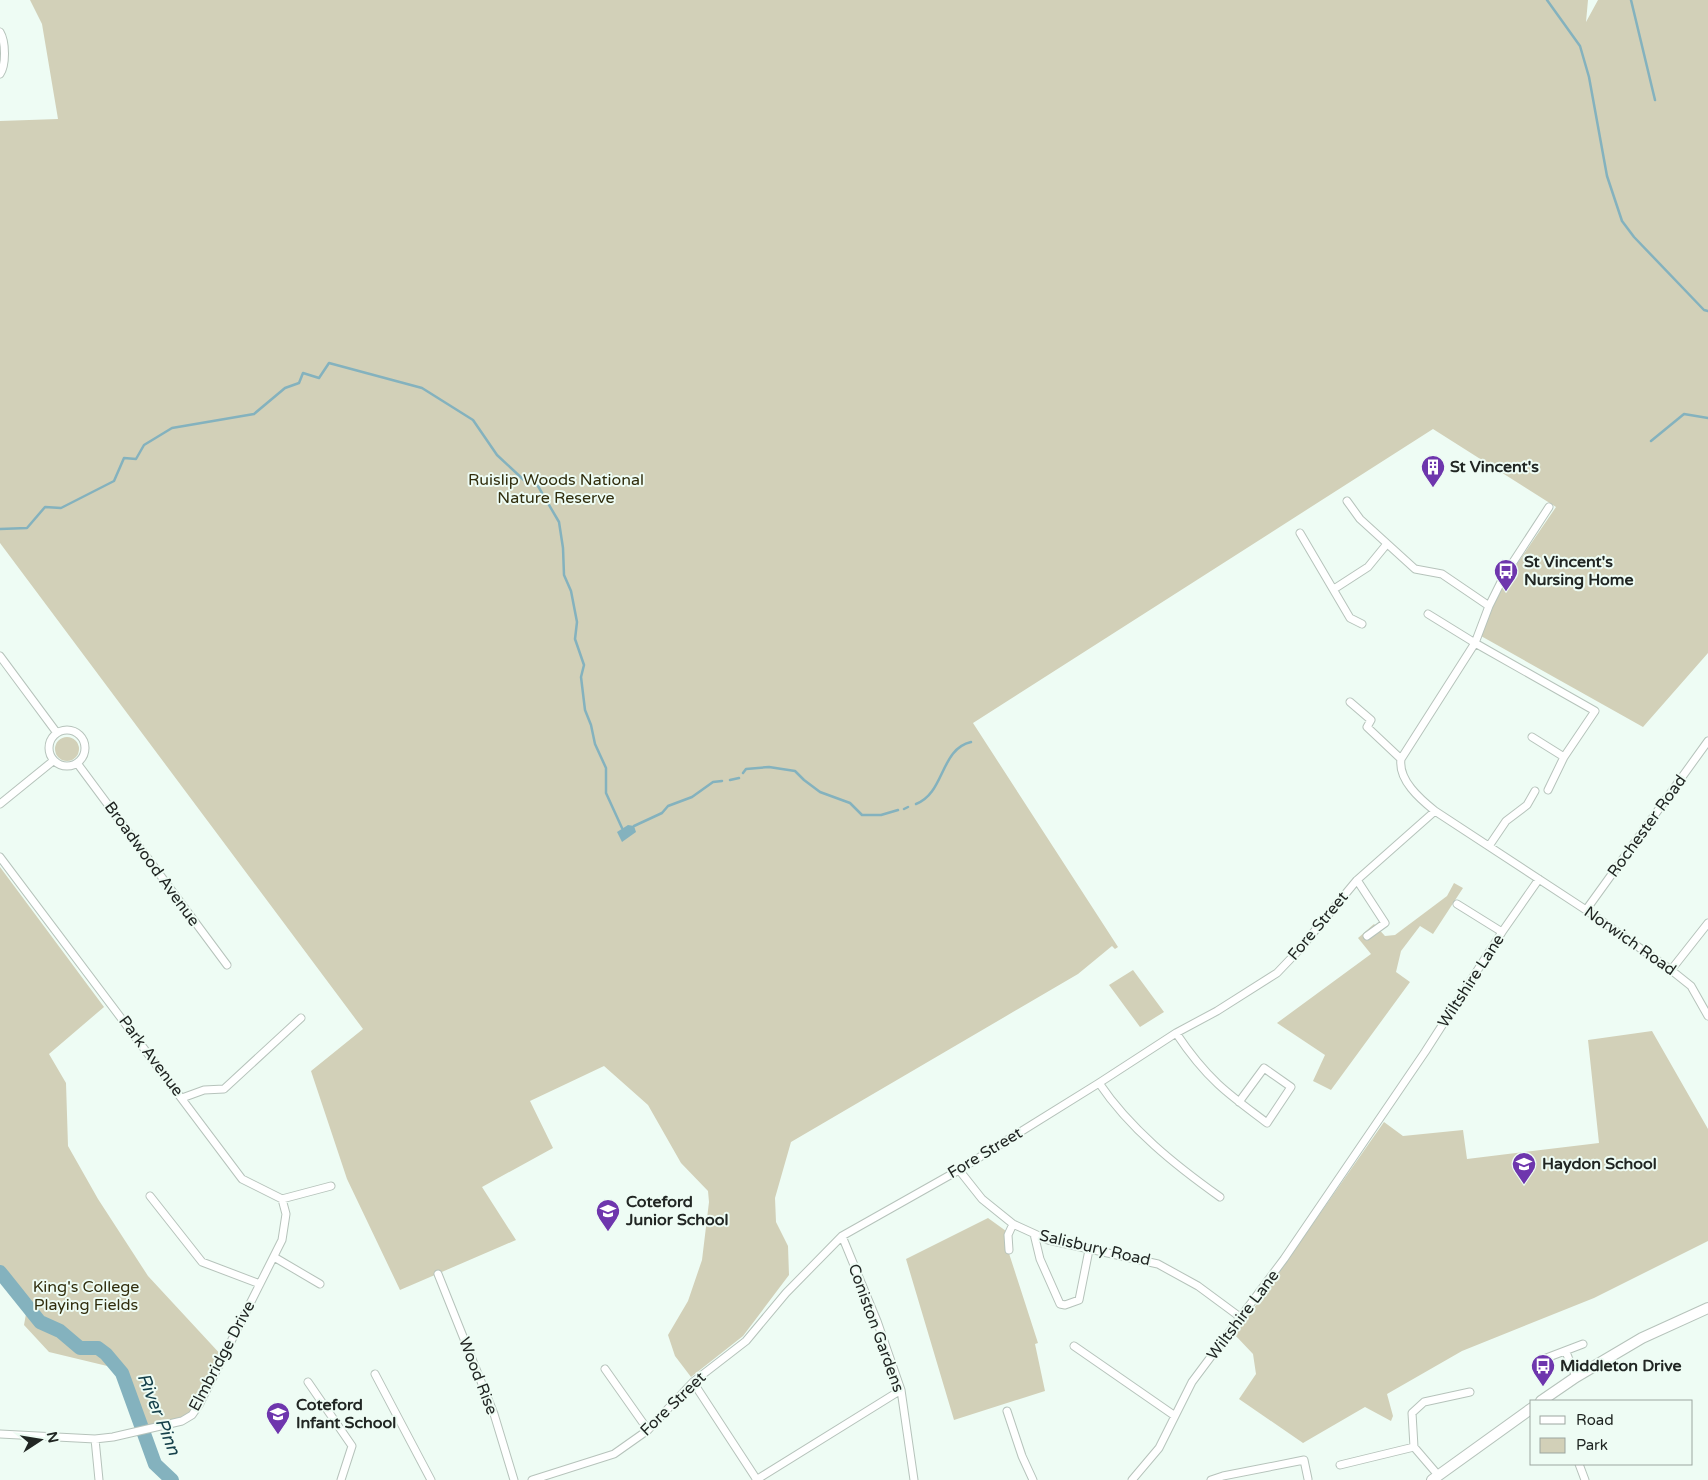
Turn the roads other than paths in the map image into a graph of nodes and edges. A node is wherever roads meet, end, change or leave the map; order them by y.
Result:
1 (0, 32) edge
2 (1, 74) edge
3 (1347, 501) dead end
4 (1549, 507) dead end
5 (1300, 533) dead end
6 (1386, 545) junction
7 (1334, 589) junction
8 (1489, 606) junction
9 (1428, 614) dead end
10 (1362, 624) dead end
11 (1475, 643) junction
12 (0, 656) edge
13 (1350, 702) dead end
14 (57, 733) junction
15 (1532, 737) dead end
16 (1708, 741) edge
17 (1564, 757) junction
18 (1401, 759) junction
19 (54, 761) junction
20 (77, 763) junction
21 (1548, 790) dead end
22 (1534, 791) dead end
23 (0, 804) edge
24 (1435, 811) junction
25 (1489, 846) junction
26 (0, 857) edge
27 (1539, 879) junction
28 (1356, 880) junction
29 (1457, 904) dead end
30 (1586, 910) junction
31 (1708, 923) edge
32 (1502, 932) junction
33 (1367, 936) dead end
34 (227, 965) dead end
35 (1671, 970) junction
36 (1708, 1016) edge
37 (300, 1018) dead end
38 (1176, 1033) junction
39 (1099, 1083) junction
40 (182, 1098) junction
41 (1239, 1102) junction
42 (959, 1170) junction
43 (331, 1186) dead end
44 (150, 1196) dead end
45 (1220, 1197) dead end
46 (282, 1199) junction
47 (1013, 1224) junction
48 (1034, 1234) junction
49 (842, 1236) junction
50 (1009, 1250) dead end
51 (1089, 1250) junction
52 (274, 1257) junction
53 (438, 1274) dead end
54 (260, 1284) junction
55 (320, 1284) dead end
56 (1708, 1308) edge
57 (1240, 1316) junction
58 (1582, 1344) dead end
59 (1074, 1346) dead end
60 (1566, 1352) junction
61 (1542, 1360) dead end
62 (604, 1369) dead end
63 (375, 1374) dead end
64 (1576, 1377) junction
65 (308, 1382) dead end
66 (693, 1382) junction
67 (901, 1390) junction
68 (1470, 1392) dead end
69 (1546, 1400) edge
70 (1530, 1409) edge
71 (1007, 1411) dead end
72 (1175, 1416) junction
73 (648, 1430) junction
74 (0, 1434) edge
75 (96, 1439) junction
76 (1414, 1447) junction
77 (1340, 1464) dead end
78 (1579, 1465) edge
79 (1435, 1477) edge
80 (1308, 1479) edge
81 (99, 1480) edge
82 (341, 1480) edge
83 (431, 1480) edge
84 (514, 1480) edge
85 (532, 1480) edge
86 (757, 1480) edge
87 (914, 1480) edge
88 (1033, 1480) edge
89 (1132, 1480) edge
90 (1210, 1480) edge
91 (1585, 1480) edge

1 - 2 street
3 - 6 street
4 - 8 street
5 - 7 street
6 - 7 street
6 - 8 street
7 - 10 street
8 - 11 street
9 - 11 street
11 - 17 street
11 - 18 street
12 - 14 street
13 - 18 street
14 - 19 street
14 - 20 street
15 - 17 street
16 - 30 street, Rochester Road
17 - 21 street
18 - 24 street
19 - 20 street
19 - 23 street
20 - 34 street, Broadwood Avenue
22 - 25 street
24 - 25 street
24 - 28 street, Fore Street
25 - 27 street
26 - 40 street, Park Avenue
27 - 30 street, Norwich Road
27 - 32 street, Wiltshire Lane
28 - 33 street
28 - 38 street, Fore Street
29 - 32 street
30 - 35 street, Norwich Road
31 - 35 street
32 - 57 street, Wiltshire Lane
35 - 36 street, Norwich Road
37 - 40 street
38 - 39 street, Fore Street
38 - 41 street
39 - 42 street, Fore Street
39 - 45 street
40 - 46 street, Park Avenue
41 - 41 street
42 - 47 street, Salisbury Road
42 - 49 street, Fore Street
43 - 46 street
44 - 54 street
46 - 52 street, Elmbridge Drive
47 - 48 street, Salisbury Road
47 - 50 street
48 - 51 street, Salisbury Road
48 - 51 street
49 - 66 street, Fore Street
49 - 67 street, Coniston Gardens
51 - 57 street, Salisbury Road
52 - 54 street, Elmbridge Drive
52 - 55 street
53 - 84 street, Wood Rise
54 - 75 street, Elmbridge Drive
56 - 64 main road
57 - 72 street, Wiltshire Lane
58 - 60 street
59 - 72 street
60 - 61 street
60 - 64 street
62 - 73 street
63 - 83 street
64 - 69 main road
65 - 82 street
66 - 73 street, Fore Street
66 - 86 street
67 - 86 street
67 - 87 street, Coniston Gardens
68 - 76 street
70 - 79 main road
71 - 88 street
72 - 89 street, Wiltshire Lane
73 - 85 street, Fore Street
74 - 75 street, Elmbridge Drive
75 - 81 street
76 - 77 street
76 - 79 street
78 - 91 street
80 - 90 street

